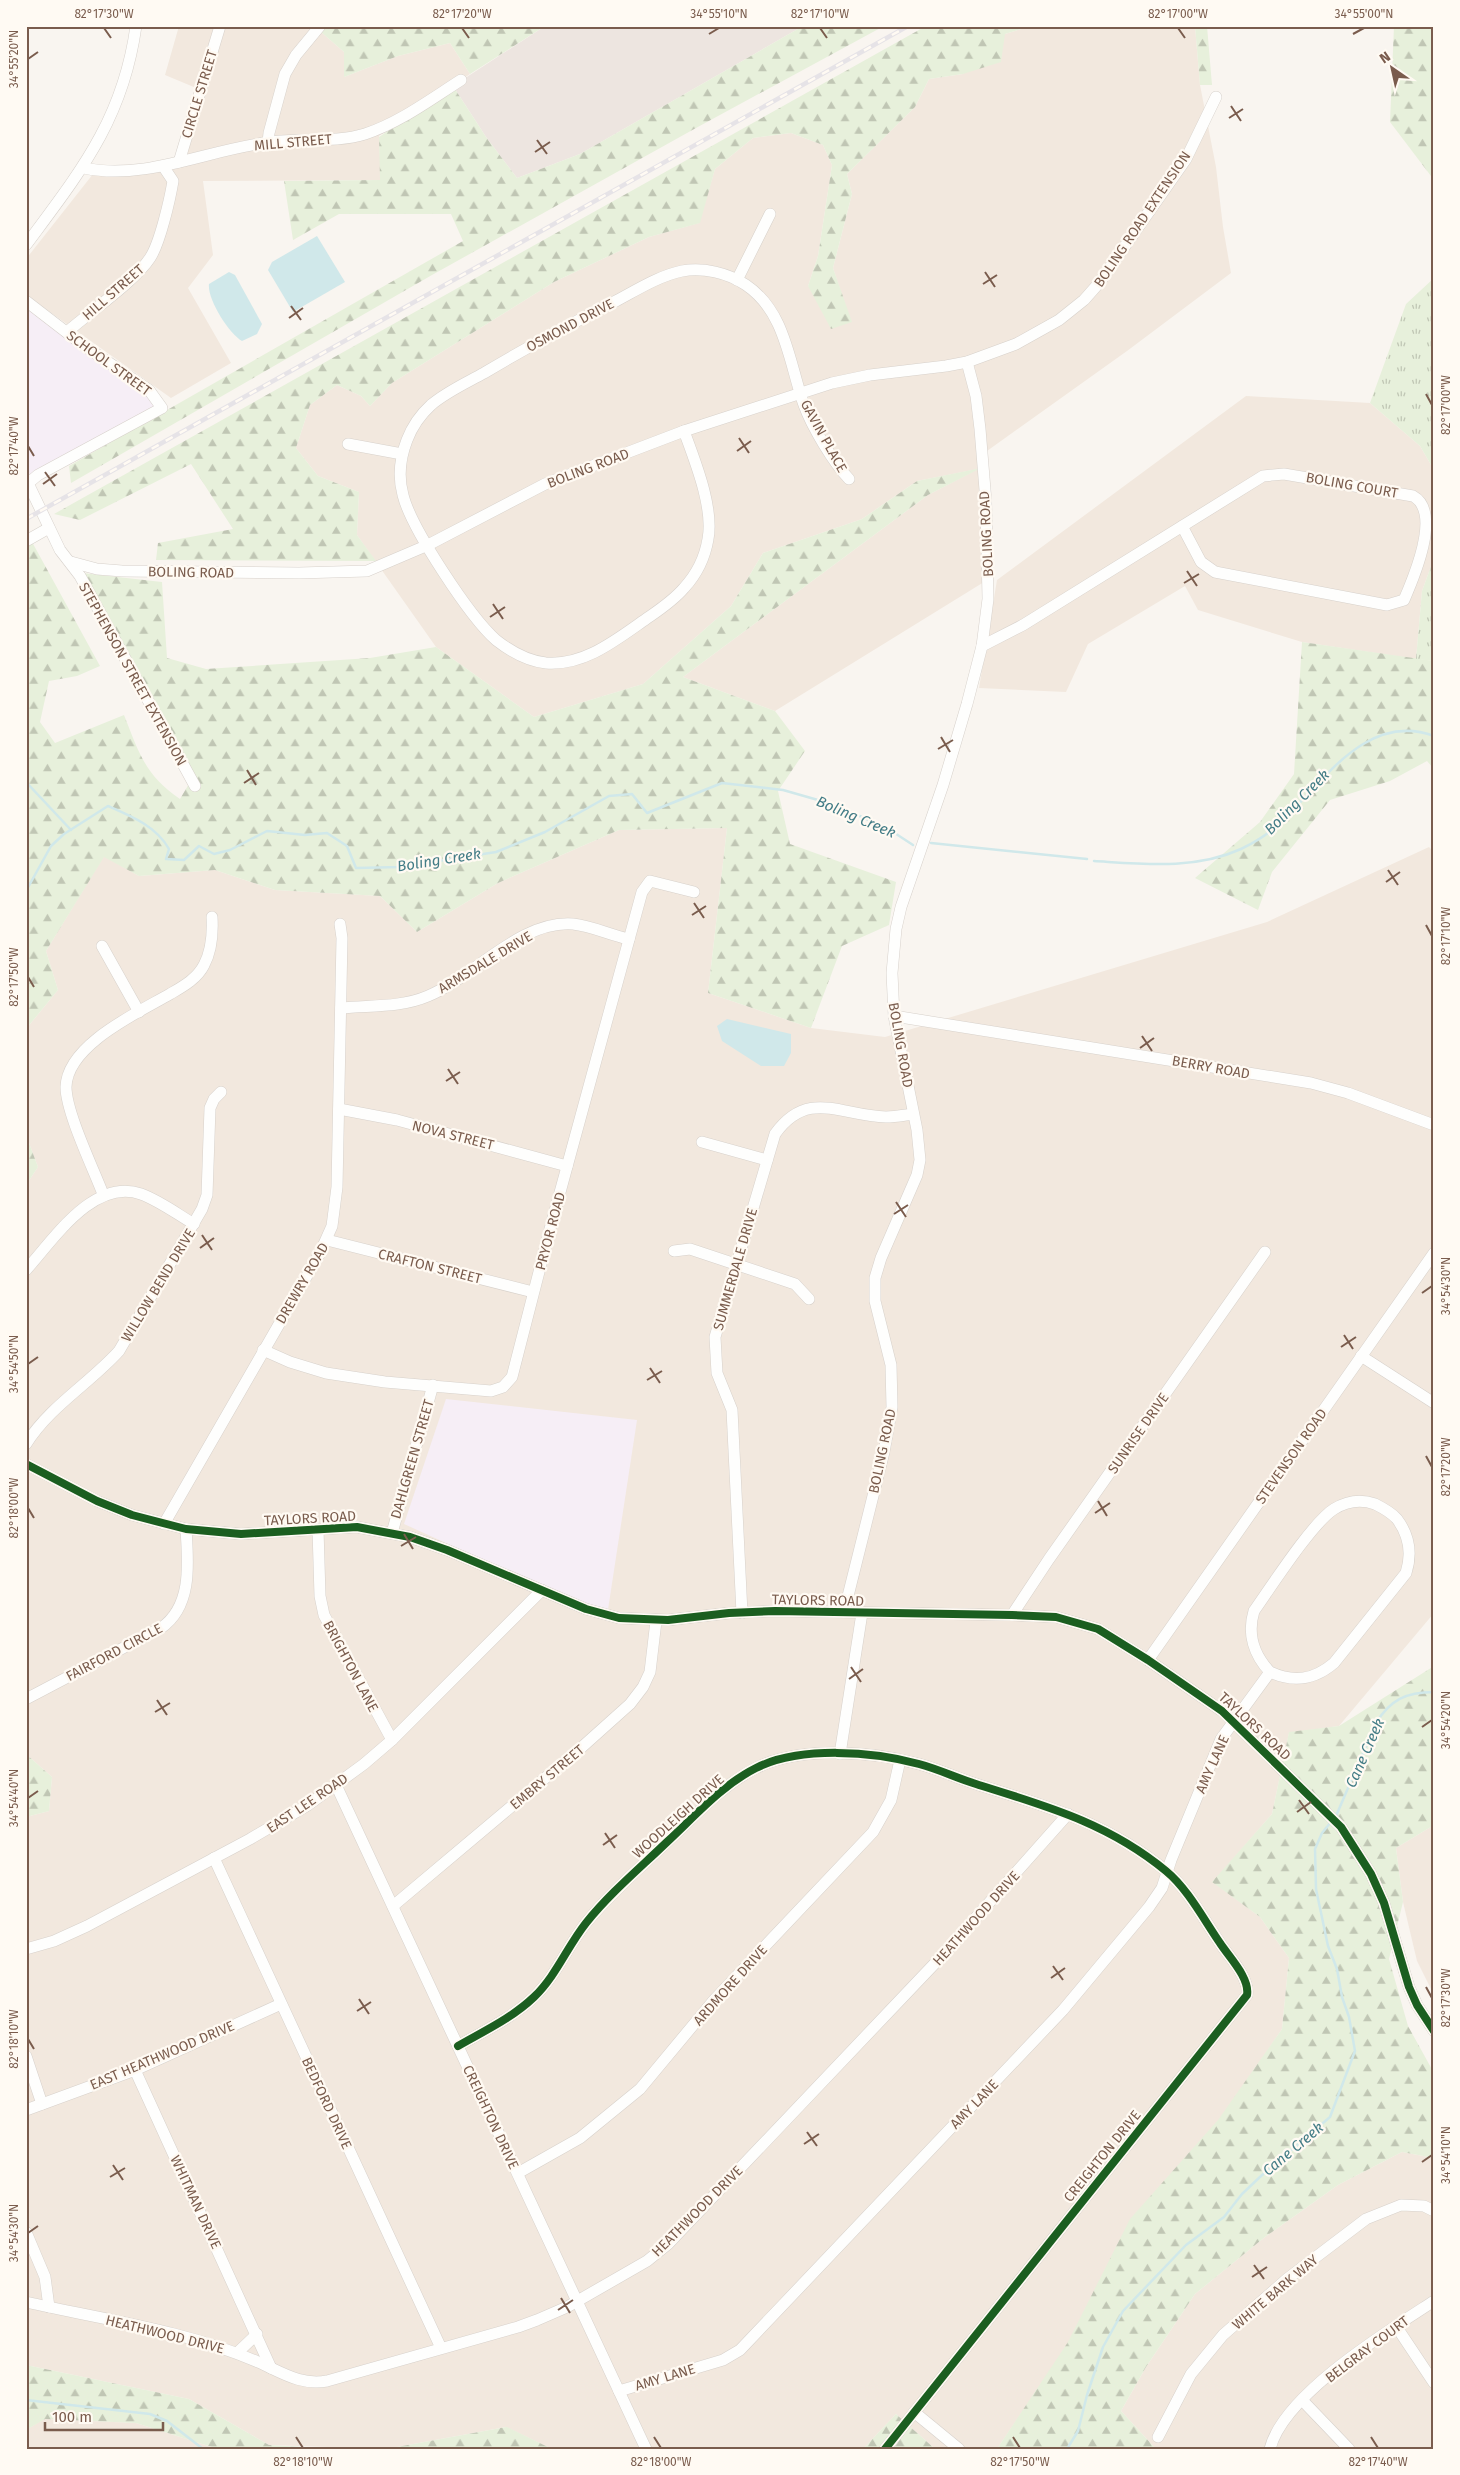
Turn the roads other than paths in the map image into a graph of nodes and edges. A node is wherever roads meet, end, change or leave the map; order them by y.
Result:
1 (136, 26) edge
2 (220, 26) edge
3 (320, 26) edge
4 (461, 80) dead end
5 (1216, 97) dead end
6 (268, 142) junction
7 (179, 162) junction
8 (163, 166) junction
9 (84, 168) junction
10 (770, 214) dead end
11 (26, 245) edge
12 (737, 280) junction
13 (26, 301) edge
14 (67, 332) junction
15 (967, 362) junction
16 (801, 392) junction
17 (684, 432) junction
18 (348, 444) dead end
19 (402, 454) junction
20 (849, 479) dead end
21 (27, 482) edge
22 (1182, 526) junction
23 (49, 528) junction
24 (26, 541) edge
25 (428, 545) junction
26 (71, 562) junction
27 (982, 646) junction
28 (195, 786) dead end
29 (694, 892) dead end
30 (212, 917) dead end
31 (340, 924) dead end
32 (629, 939) junction
33 (102, 946) dead end
34 (341, 1008) junction
35 (140, 1012) junction
36 (894, 1016) junction
37 (221, 1092) dead end
38 (339, 1108) junction
39 (914, 1114) junction
40 (1434, 1125) edge
41 (702, 1142) dead end
42 (767, 1160) junction
43 (567, 1166) junction
44 (104, 1194) junction
45 (194, 1224) junction
46 (327, 1240) junction
47 (674, 1251) dead end
48 (1265, 1252) dead end
49 (1434, 1253) edge
50 (737, 1264) junction
51 (26, 1270) edge
52 (534, 1292) junction
53 (810, 1299) dead end
54 (263, 1350) junction
55 (1361, 1356) junction
56 (432, 1385) junction
57 (1434, 1403) edge
58 (26, 1444) edge
59 (26, 1464) edge
60 (164, 1524) junction
61 (186, 1529) junction
62 (318, 1529) junction
63 (392, 1533) junction
64 (542, 1590) junction
65 (844, 1612) junction
66 (742, 1613) junction
67 (862, 1613) junction
68 (1012, 1615) junction
69 (656, 1621) junction
70 (1148, 1660) junction
71 (1270, 1672) junction
72 (26, 1699) edge
73 (1233, 1721) junction
74 (392, 1740) junction
75 (840, 1754) junction
76 (900, 1760) junction
77 (336, 1785) junction
78 (1068, 1814) junction
79 (214, 1858) junction
80 (1168, 1873) junction
81 (393, 1906) junction
82 (26, 1949) edge
83 (281, 2004) junction
84 (1434, 2031) edge
85 (458, 2046) junction
86 (26, 2056) edge
87 (135, 2070) junction
88 (42, 2104) junction
89 (26, 2110) edge
90 (518, 2173) junction
91 (1434, 2211) edge
92 (26, 2232) edge
93 (577, 2300) junction
94 (1434, 2301) edge
95 (26, 2302) edge
96 (48, 2307) junction
97 (1396, 2326) junction
98 (256, 2334) junction
99 (441, 2348) junction
100 (237, 2353) junction
101 (271, 2368) junction
102 (1434, 2383) edge
103 (619, 2391) junction
104 (1302, 2400) junction
105 (914, 2412) junction
106 (1158, 2437) dead end
107 (646, 2449) edge
108 (885, 2449) edge
109 (959, 2449) edge
110 (1270, 2449) edge
111 (1349, 2449) edge

1 - 9 street
2 - 7 street, CIRCLE STREET
3 - 6 street
4 - 6 street, MILL STREET
5 - 15 street, BOLING ROAD EXTENSION
6 - 7 street, MILL STREET
7 - 8 street, MILL STREET
8 - 9 street, MILL STREET
8 - 14 street, HILL STREET
9 - 11 street
10 - 12 street
12 - 16 street, OSMOND DRIVE
12 - 19 street, OSMOND DRIVE
13 - 14 street, SCHOOL STREET
14 - 21 street, SCHOOL STREET
15 - 16 street, BOLING ROAD
15 - 27 street, BOLING ROAD
16 - 17 street, BOLING ROAD
16 - 20 street, GAVIN PLACE
17 - 25 street, BOLING ROAD
17 - 25 street, OSMOND DRIVE
18 - 19 street
19 - 25 street, OSMOND DRIVE
21 - 23 street, STEPHENSON STREET EXTENSION
22 - 22 street, BOLING COURT
22 - 27 street, BOLING COURT
23 - 24 street
23 - 26 street, STEPHENSON STREET EXTENSION
25 - 26 street, BOLING ROAD
26 - 28 street, STEPHENSON STREET EXTENSION
27 - 36 street, BOLING ROAD
29 - 32 street, PRYOR ROAD
30 - 35 street
31 - 34 street, DREWRY ROAD
32 - 34 street, ARMSDALE DRIVE
32 - 43 street, PRYOR ROAD
33 - 35 street
34 - 38 street, DREWRY ROAD
35 - 44 street
36 - 39 street, BOLING ROAD
36 - 40 street, BERRY ROAD
37 - 45 street, WILLOW BEND DRIVE
38 - 43 street, NOVA STREET
38 - 46 street, DREWRY ROAD
39 - 42 street, SUMMERDALE DRIVE
39 - 65 street, BOLING ROAD
41 - 42 street
42 - 50 street, SUMMERDALE DRIVE
43 - 52 street, PRYOR ROAD
44 - 45 street
44 - 51 street
45 - 58 street, WILLOW BEND DRIVE
46 - 52 street, CRAFTON STREET
46 - 54 street, DREWRY ROAD
47 - 50 street
48 - 68 street, SUNRISE DRIVE
49 - 55 street, STEVENSON ROAD
50 - 53 street
50 - 66 street, SUMMERDALE DRIVE
52 - 56 street, PRYOR ROAD
54 - 56 street, PRYOR ROAD
54 - 60 street, DREWRY ROAD
55 - 57 street
55 - 70 street, STEVENSON ROAD
56 - 63 street, DAHLGREEN STREET
59 - 60 street, TAYLORS ROAD
60 - 61 street, TAYLORS ROAD
61 - 62 street, TAYLORS ROAD
61 - 72 street, FAIRFORD CIRCLE
62 - 63 street, TAYLORS ROAD
62 - 74 street, BRIGHTON LANE
63 - 64 street, TAYLORS ROAD
64 - 69 street, TAYLORS ROAD
64 - 74 street, EAST LEE ROAD
65 - 66 street, TAYLORS ROAD
65 - 67 street, TAYLORS ROAD
66 - 69 street, TAYLORS ROAD
67 - 68 street, TAYLORS ROAD
67 - 75 street
68 - 70 street, TAYLORS ROAD
69 - 81 street, EMBRY STREET
70 - 73 street, TAYLORS ROAD
71 - 71 street
71 - 73 street, AMY LANE
73 - 80 street, AMY LANE
73 - 84 street, TAYLORS ROAD
74 - 77 street, EAST LEE ROAD
75 - 76 street, WOODLEIGH DRIVE
75 - 85 street, WOODLEIGH DRIVE
76 - 78 street, WOODLEIGH DRIVE
76 - 90 street, ARDMORE DRIVE
77 - 79 street, EAST LEE ROAD
77 - 81 street, CREIGHTON DRIVE
78 - 80 street, WOODLEIGH DRIVE
78 - 93 street, HEATHWOOD DRIVE
79 - 82 street, EAST LEE ROAD
79 - 83 street, BEDFORD DRIVE
80 - 103 street, AMY LANE
80 - 105 street, CREIGHTON DRIVE
81 - 85 street, CREIGHTON DRIVE
83 - 87 street, EAST HEATHWOOD DRIVE
83 - 99 street, BEDFORD DRIVE
85 - 90 street, CREIGHTON DRIVE
86 - 88 street
87 - 88 street, EAST HEATHWOOD DRIVE
87 - 98 street, WHITMAN DRIVE
88 - 89 street
90 - 93 street, CREIGHTON DRIVE
91 - 106 street, WHITE BARK WAY
92 - 96 street
93 - 99 street, HEATHWOOD DRIVE
93 - 103 street, CREIGHTON DRIVE
94 - 97 street, BELGRAY COURT
95 - 96 street, HEATHWOOD DRIVE
96 - 100 street, HEATHWOOD DRIVE
97 - 102 street
97 - 104 street, BELGRAY COURT
98 - 100 street
98 - 101 street, WHITMAN DRIVE
99 - 101 street, HEATHWOOD DRIVE
100 - 101 street, HEATHWOOD DRIVE
103 - 107 street, CREIGHTON DRIVE
104 - 110 street, BELGRAY COURT
104 - 111 street
105 - 108 street, CREIGHTON DRIVE
105 - 109 street

